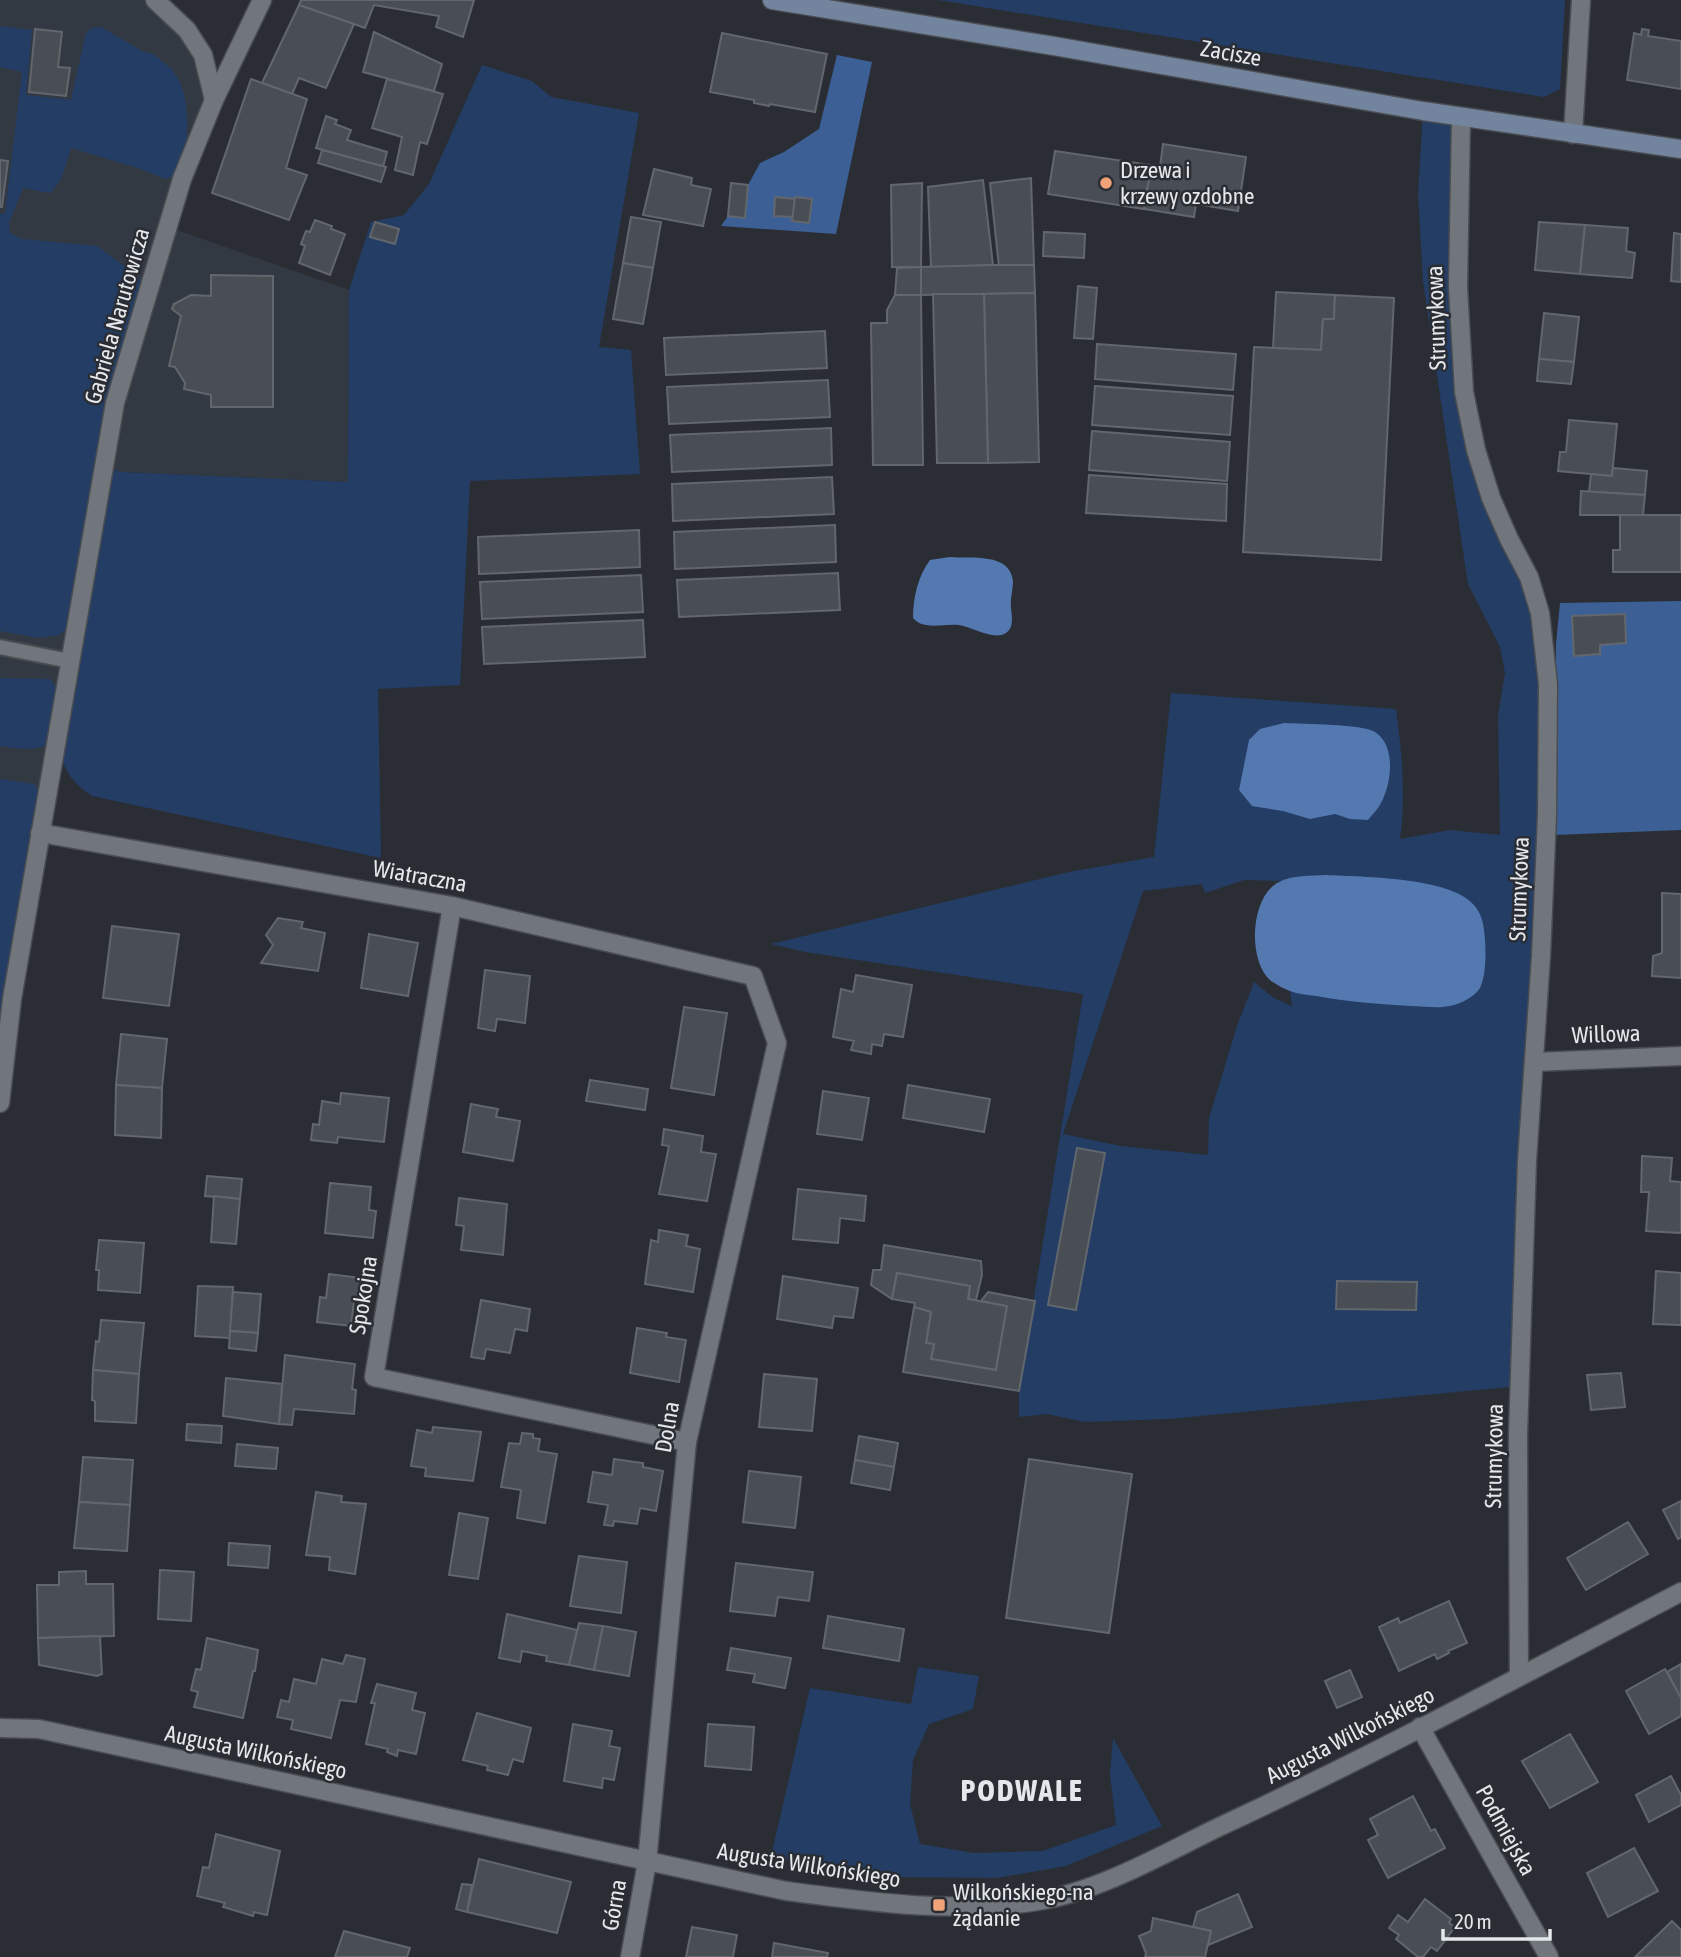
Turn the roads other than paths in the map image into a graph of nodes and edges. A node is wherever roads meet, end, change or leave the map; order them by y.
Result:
1 (155, 0) edge
2 (262, 0) edge
3 (772, 0) edge
4 (1581, 0) edge
5 (214, 100) junction
6 (1461, 118) junction
7 (1573, 134) junction
8 (1681, 149) edge
9 (0, 647) edge
10 (70, 661) junction
11 (40, 833) junction
12 (452, 905) junction
13 (765, 1009) joint
14 (1681, 1056) edge
15 (1534, 1062) junction
16 (0, 1103) edge
17 (687, 1442) junction
18 (1681, 1592) edge
19 (1519, 1677) junction
20 (1420, 1727) junction
21 (0, 1728) edge
22 (647, 1862) junction
23 (630, 1957) edge
24 (1549, 1957) edge

1 - 5 street
2 - 5 street, Gabriela Narutowicza
3 - 6 street, Zacisze
4 - 7 street
5 - 10 street, Gabriela Narutowicza
6 - 7 street, Zacisze
6 - 15 street, Strumykowa
7 - 8 street, Zacisze
9 - 10 lane
10 - 11 street, Gabriela Narutowicza
11 - 12 street, Wiatraczna
11 - 16 street, Gabriela Narutowicza
12 - 13 street, Wiatraczna
12 - 17 street, Spokojna
13 - 17 street, Dolna
14 - 15 street, Willowa
15 - 19 street, Strumykowa
17 - 22 street, Dolna
18 - 19 street, Augusta Wilkońskiego
19 - 20 street, Augusta Wilkońskiego
20 - 22 street, Augusta Wilkońskiego
20 - 24 street, Podmiejska
21 - 22 street, Augusta Wilkońskiego
22 - 23 street, Górna

